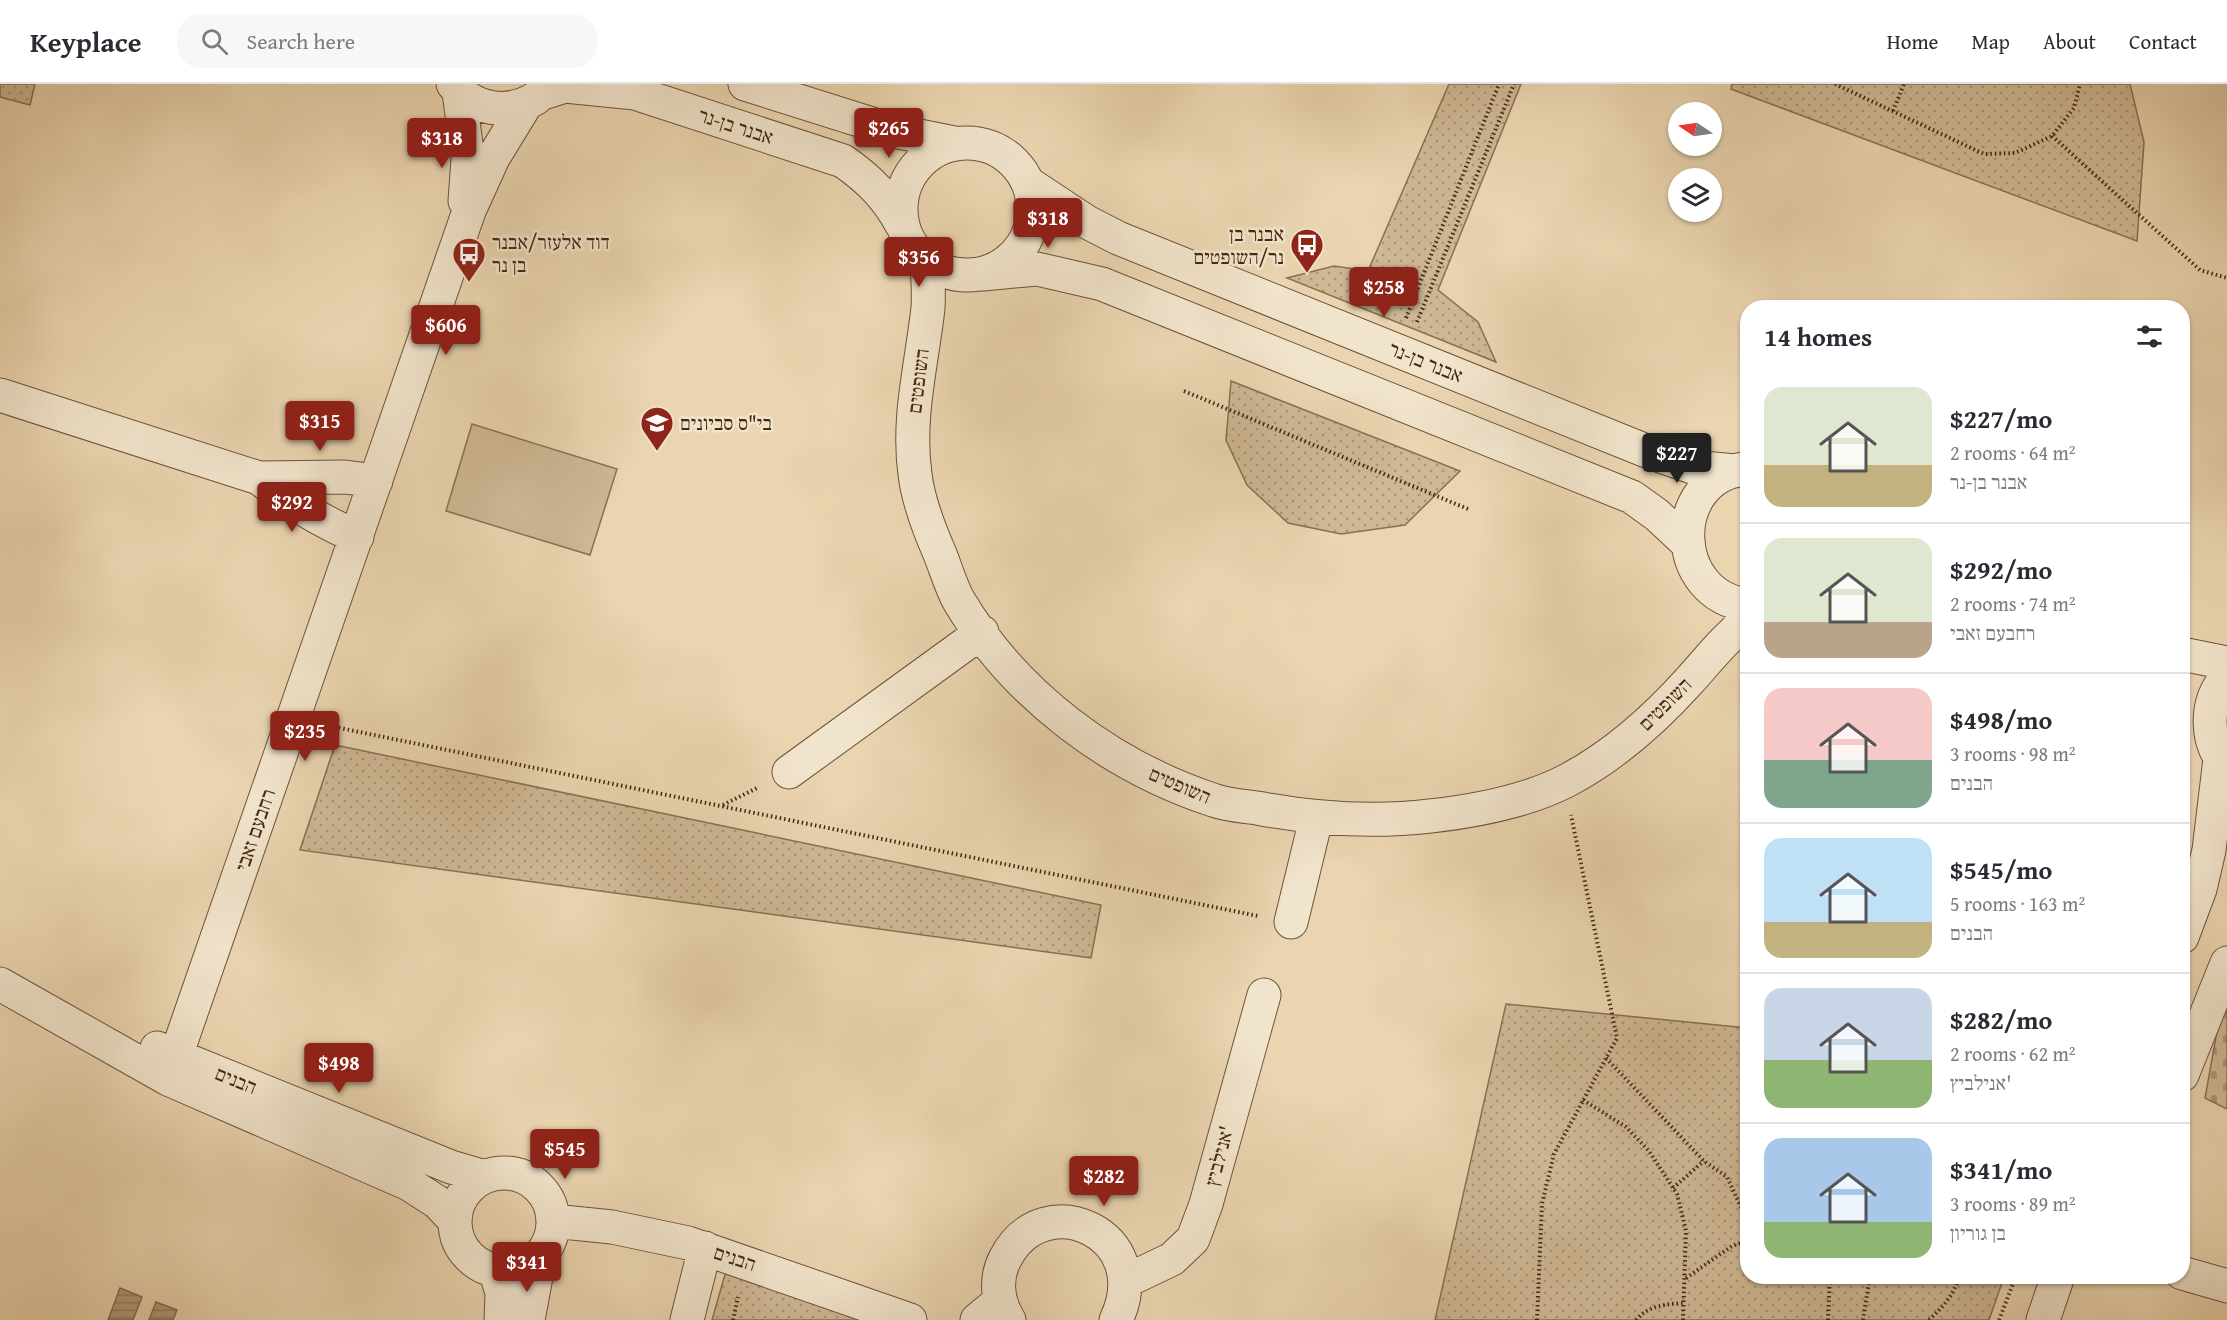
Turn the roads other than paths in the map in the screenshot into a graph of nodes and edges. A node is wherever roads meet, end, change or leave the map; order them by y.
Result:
1 (745, 84) edge
2 (456, 88) edge
3 (539, 94) edge
4 (954, 143) junction
5 (1028, 183) junction
6 (902, 225) junction
7 (458, 244) junction
8 (927, 263) junction
9 (983, 274) junction
10 (0, 395) edge
11 (381, 466) junction
12 (1740, 470) edge
13 (1740, 470) edge
14 (260, 478) junction
15 (357, 537) junction
16 (1687, 543) junction
17 (1740, 602) edge
18 (1740, 626) edge
19 (982, 632) junction
20 (2190, 656) edge
21 (2227, 663) edge
22 (2227, 677) edge
23 (2190, 727) edge
24 (2219, 754) edge
25 (789, 772) dead end
26 (1316, 819) junction
27 (2227, 851) edge
28 (2200, 889) junction
29 (2190, 916) edge
30 (1291, 922) road end
31 (2227, 963) edge
32 (11, 990) edge
33 (1264, 995) dead end
34 (2190, 1055) edge
35 (172, 1067) junction
36 (485, 1177) junction
37 (456, 1221) junction
38 (553, 1221) junction
39 (705, 1248) junction
40 (540, 1255) junction
41 (495, 1270) junction
42 (2190, 1275) edge
43 (1126, 1281) junction
44 (2055, 1284) edge
45 (2227, 1286) edge
46 (995, 1314) edge
47 (501, 1320) edge
48 (528, 1320) edge
49 (687, 1320) edge
50 (910, 1320) edge
51 (1116, 1320) edge
52 (2043, 1320) edge

1 - 4 street
2 - 3 street, אבנר בן-נר
2 - 7 street
3 - 6 street, אבנר בן-נר
3 - 7 street
4 - 5 street
4 - 6 street
5 - 9 street
5 - 12 street, אבנר בן-נר
6 - 8 street
7 - 11 street, רחבעם זאבי
8 - 9 street
8 - 19 street, השופטים
9 - 16 street
10 - 14 street
11 - 14 street
11 - 15 street, רחבעם זאבי
13 - 16 street
14 - 15 street
15 - 35 street, רחבעם זאבי
16 - 17 street
18 - 26 street, השופטים
19 - 25 street
19 - 26 street, השופטים
20 - 21 street
22 - 24 street
23 - 24 street
24 - 28 street
26 - 30 street
27 - 28 street
28 - 29 street
31 - 34 street
32 - 35 street, הבנים
33 - 43 street, אנילביץ'
35 - 36 street, הבנים
35 - 37 street, הבנים
36 - 37 street
36 - 38 street
37 - 41 street
38 - 39 street, הבנים
38 - 40 street
39 - 49 street
39 - 50 street, הבנים
40 - 41 street
40 - 48 street
41 - 47 street
42 - 45 street
43 - 46 street
43 - 51 street
44 - 52 street

